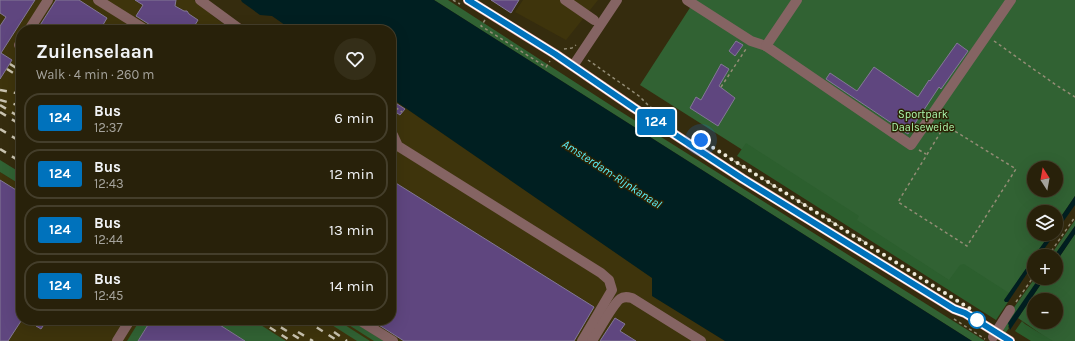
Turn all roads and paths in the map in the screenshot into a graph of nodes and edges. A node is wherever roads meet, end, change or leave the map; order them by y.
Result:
1 (48, 0) edge
2 (98, 0) edge
3 (200, 0) edge
4 (468, 0) edge
5 (565, 0) edge
6 (617, 0) edge
7 (797, 0) edge
8 (1010, 0) edge
9 (690, 2) edge
10 (491, 18) junction
11 (594, 20) dead end
12 (32, 25) edge
13 (138, 25) edge
14 (231, 25) edge
15 (986, 35) junction
16 (751, 41) junction
17 (576, 45) dead end
18 (766, 46) junction
19 (572, 48) junction
20 (581, 55) junction
21 (553, 57) junction
22 (573, 66) junction
23 (721, 87) dead end
24 (1075, 97) edge
25 (396, 108) edge
26 (402, 112) dead end
27 (666, 117) dead end
28 (396, 140) edge
29 (927, 154) joint
30 (728, 157) dead end
31 (1075, 217) edge
32 (868, 244) dead end
33 (1053, 249) edge
34 (1028, 285) edge
35 (1010, 310) joint
36 (127, 325) edge
37 (367, 325) edge
38 (996, 337) edge
39 (117, 341) edge
40 (393, 341) edge
41 (582, 341) edge
42 (592, 341) edge
43 (701, 341) edge
44 (1010, 341) edge

1 - 12 street
2 - 13 street
3 - 14 street
4 - 10 main road
5 - 11 street
6 - 20 street
7 - 18 street
8 - 15 street
9 - 16 street
10 - 21 main road
10 - 21 path
15 - 18 street
15 - 24 path
16 - 18 street
16 - 23 path
17 - 19 path
19 - 20 path
19 - 21 path
20 - 22 street
20 - 27 path
21 - 22 main road
22 - 38 main road
25 - 26 path
28 - 41 street
29 - 29 path
30 - 32 path
31 - 33 path
34 - 35 path
35 - 38 street
36 - 39 street
37 - 40 street
38 - 44 main road
42 - 43 street

